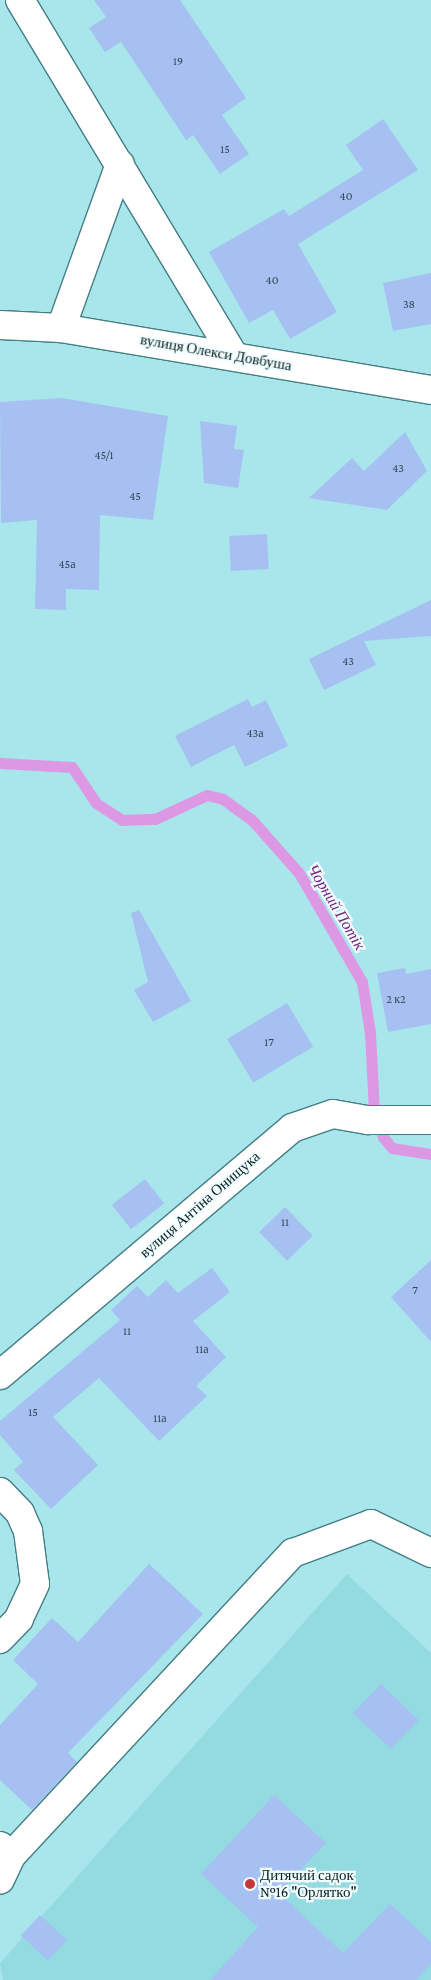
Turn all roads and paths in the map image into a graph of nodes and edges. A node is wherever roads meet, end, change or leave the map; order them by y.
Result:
1 (20, 0) edge
2 (120, 164) junction
3 (0, 325) edge
4 (61, 328) junction
5 (234, 356) junction
6 (431, 390) edge
7 (431, 1120) edge
8 (0, 1375) edge
9 (0, 1492) edge
10 (431, 1553) edge
11 (0, 1639) edge
12 (4, 1861) edge

1 - 2 street
2 - 4 street
2 - 5 street
3 - 4 street, вулиця Олекси Довбуша
4 - 5 street, вулиця Олекси Довбуша
5 - 6 street, вулиця Олекси Довбуша
7 - 8 street, вулиця Антіна Онищука
9 - 11 street
10 - 12 street

